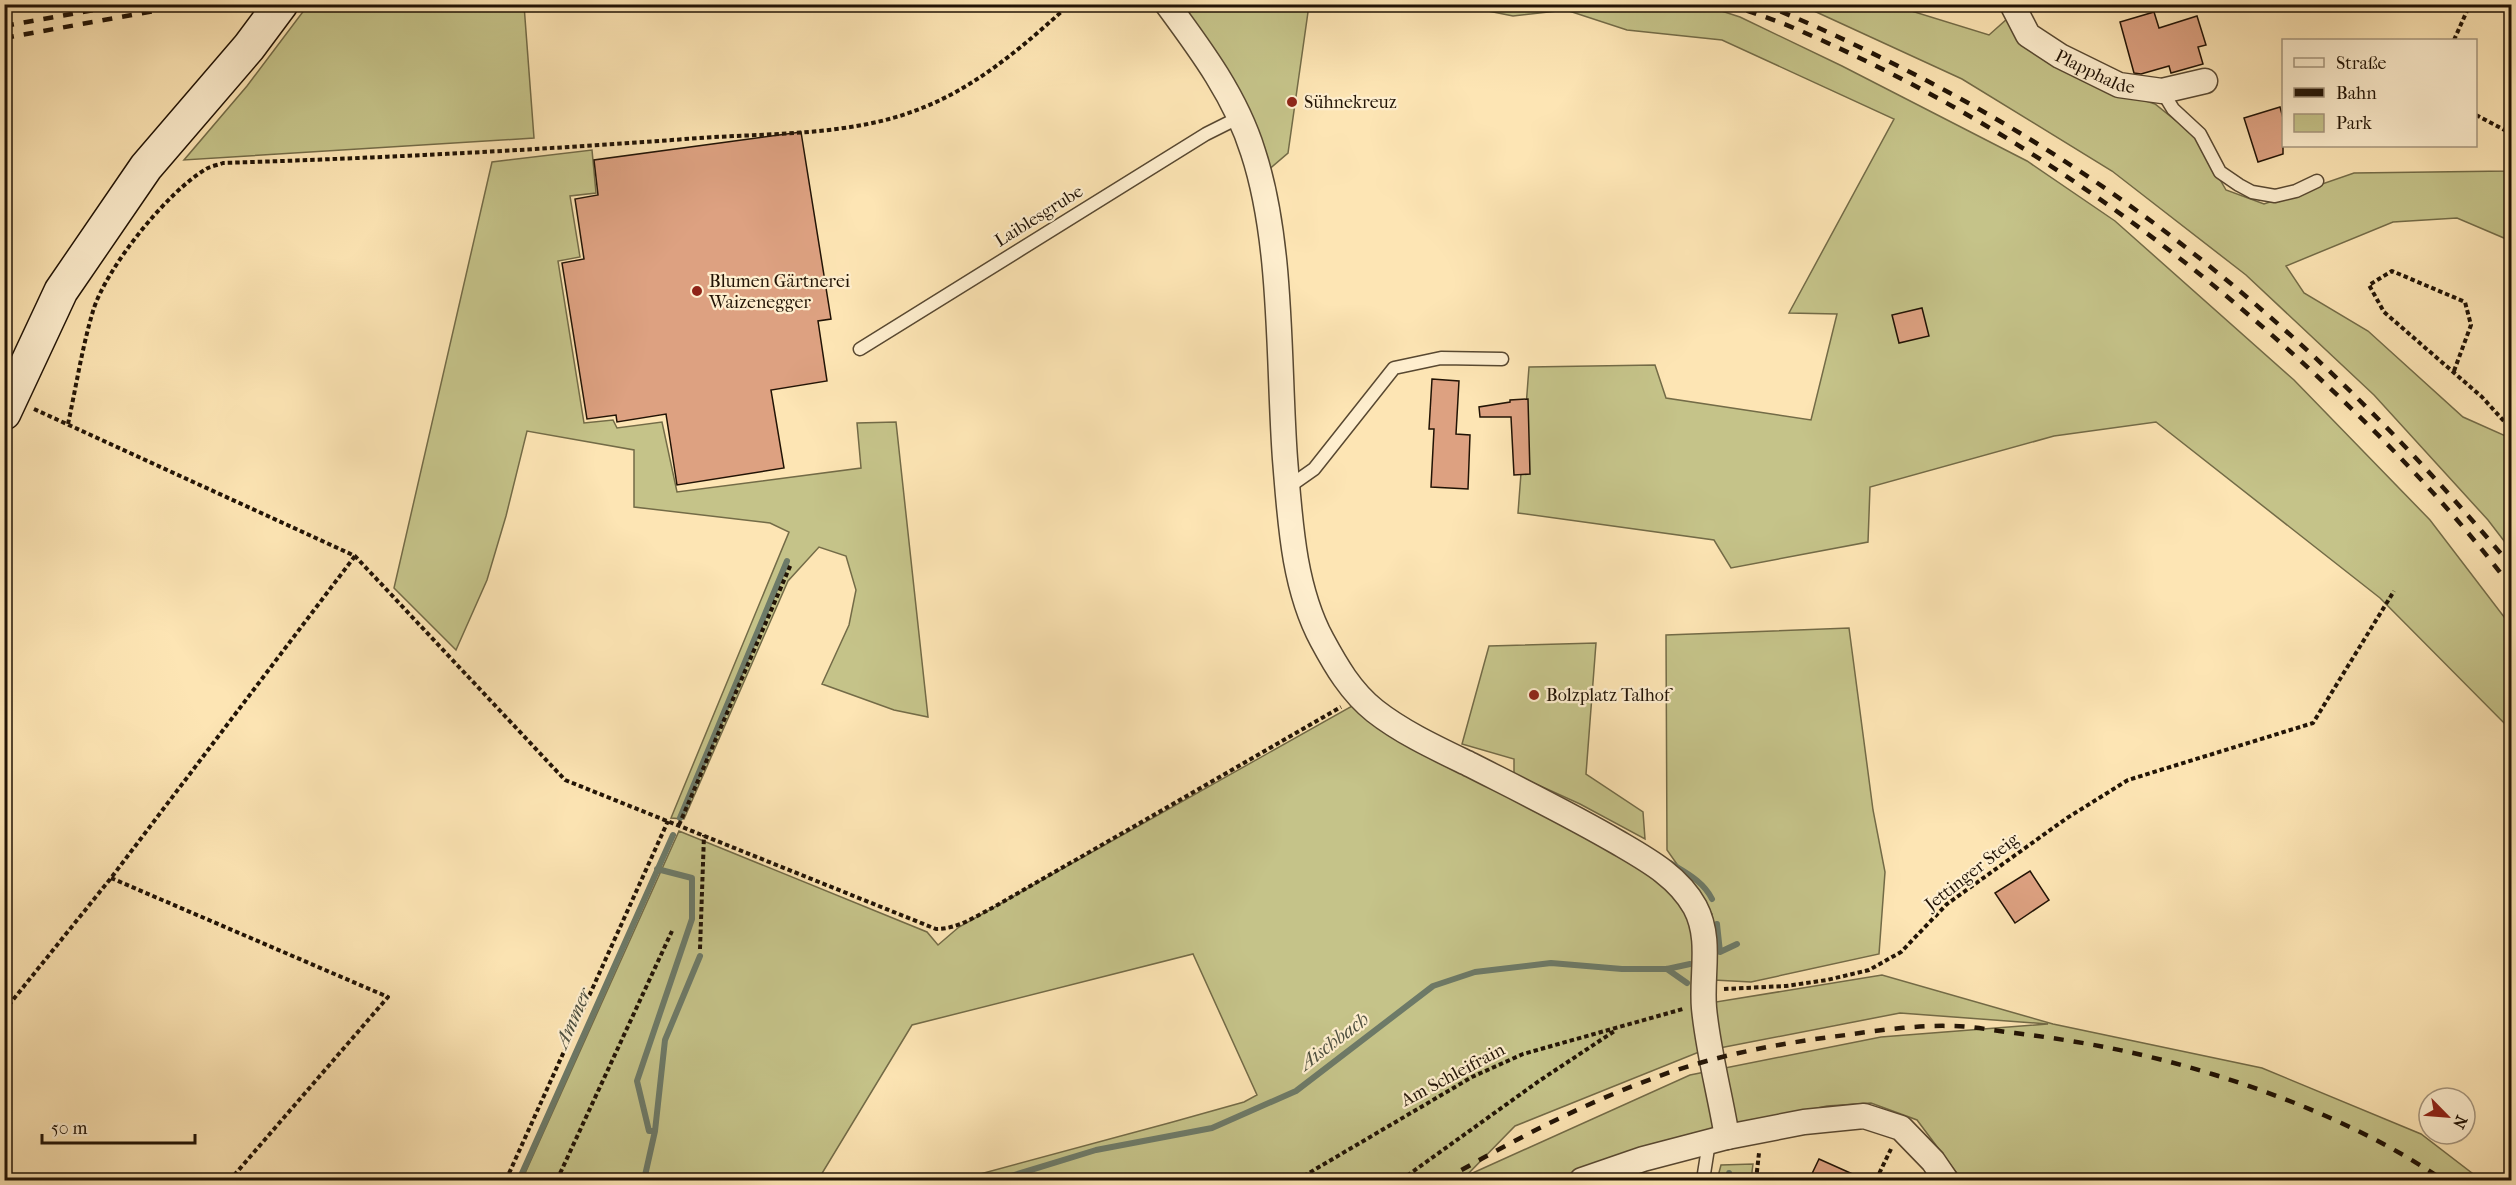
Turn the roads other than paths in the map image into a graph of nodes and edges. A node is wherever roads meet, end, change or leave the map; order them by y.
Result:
1 (280, 4) edge
2 (1167, 4) edge
3 (2012, 4) edge
4 (2205, 81) dead end
5 (2162, 91) junction
6 (1240, 117) junction
7 (2317, 181) dead end
8 (860, 349) dead end
9 (1502, 359) dead end
10 (7, 406) edge
11 (1287, 488) junction
12 (1718, 1139) junction
13 (1582, 1180) edge
14 (1703, 1180) edge
15 (1946, 1180) edge

1 - 10 street
2 - 6 street
3 - 5 street, Plapphalde
4 - 5 street, Plapphalde
5 - 7 lane
6 - 8 lane, Laiblesgrube
6 - 11 street
9 - 11 lane
11 - 12 street
12 - 13 street
12 - 14 lane
12 - 15 street

